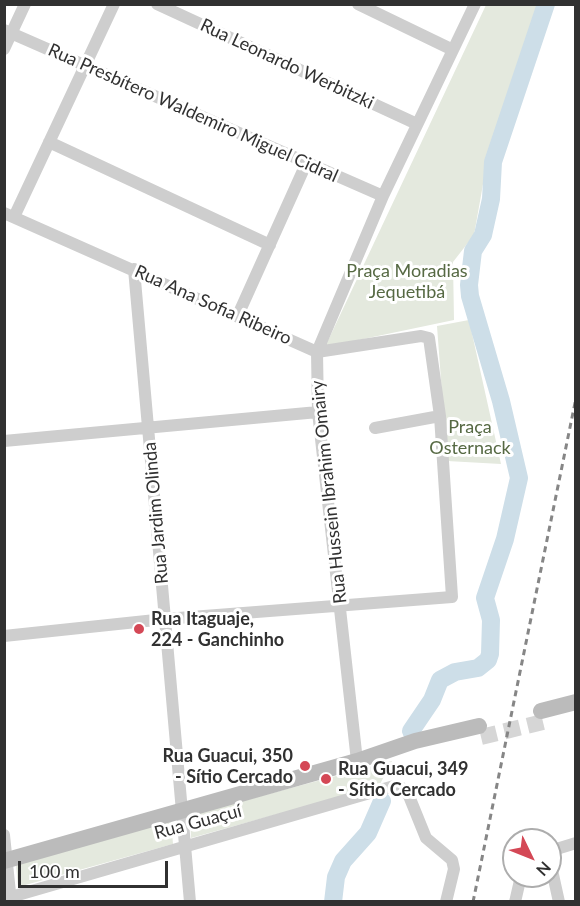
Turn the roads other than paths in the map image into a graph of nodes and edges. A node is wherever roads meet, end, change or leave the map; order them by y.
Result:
1 (25, 4) edge
2 (114, 4) edge
3 (157, 4) edge
4 (358, 4) edge
5 (475, 4) edge
6 (8, 31) edge
7 (4, 49) edge
8 (453, 50) junction
9 (85, 65) junction
10 (417, 124) junction
11 (49, 142) junction
12 (306, 164) junction
13 (383, 196) junction
14 (9, 215) edge
15 (270, 245) junction
16 (134, 269) junction
17 (238, 315) junction
18 (317, 352) junction
19 (318, 412) junction
20 (440, 416) junction
21 (148, 427) junction
22 (375, 428) dead end
23 (4, 441) edge
24 (340, 605) junction
25 (165, 619) junction
26 (4, 636) edge
27 (576, 702) edge
28 (576, 712) edge
29 (480, 732) tunnel mouth
30 (357, 761) junction
31 (184, 810) junction
32 (4, 835) edge
33 (186, 844) junction
34 (6, 861) edge
35 (8, 899) edge
36 (190, 902) edge
37 (446, 902) edge

1 - 6 street
2 - 9 street
3 - 10 street, Rua Leonardo Werbitzki
4 - 8 street
5 - 8 street, Rua Hussein Ibrahim Omairy
6 - 7 street
6 - 9 street, Rua Presbítero Waldemiro Miguel Cidral
8 - 10 street, Rua Hussein Ibrahim Omairy
9 - 11 street
9 - 12 street, Rua Presbítero Waldemiro Miguel Cidral
10 - 13 street, Rua Hussein Ibrahim Omairy
11 - 14 street
11 - 15 street
12 - 13 street, Rua Presbítero Waldemiro Miguel Cidral
12 - 15 street
13 - 18 street, Rua Hussein Ibrahim Omairy
14 - 16 street, Rua Ana Sofia Ribeiro
15 - 17 street
16 - 17 street, Rua Ana Sofia Ribeiro
16 - 21 street, Rua Jardim Olinda
17 - 18 street, Rua Ana Sofia Ribeiro
18 - 19 street, Rua Hussein Ibrahim Omairy
18 - 20 street
19 - 21 street
19 - 24 street, Rua Hussein Ibrahim Omairy
20 - 22 street
20 - 24 street
21 - 23 street
21 - 25 street, Rua Jardim Olinda
24 - 25 street
24 - 30 street, Rua Hussein Ibrahim Omairy
25 - 26 street
25 - 31 street, Rua Jardim Olinda
27 - 28 main road
29 - 30 main road, Rua Guaçuí
30 - 31 main road, Rua Guaçuí
31 - 33 street, Rua Jardim Olinda
31 - 34 main road, Rua Guaçuí
32 - 34 street
33 - 35 street, Rua Guaçuí
33 - 36 street, Rua Jardim Olinda
33 - 37 street, Rua Guaçuí
34 - 35 street

